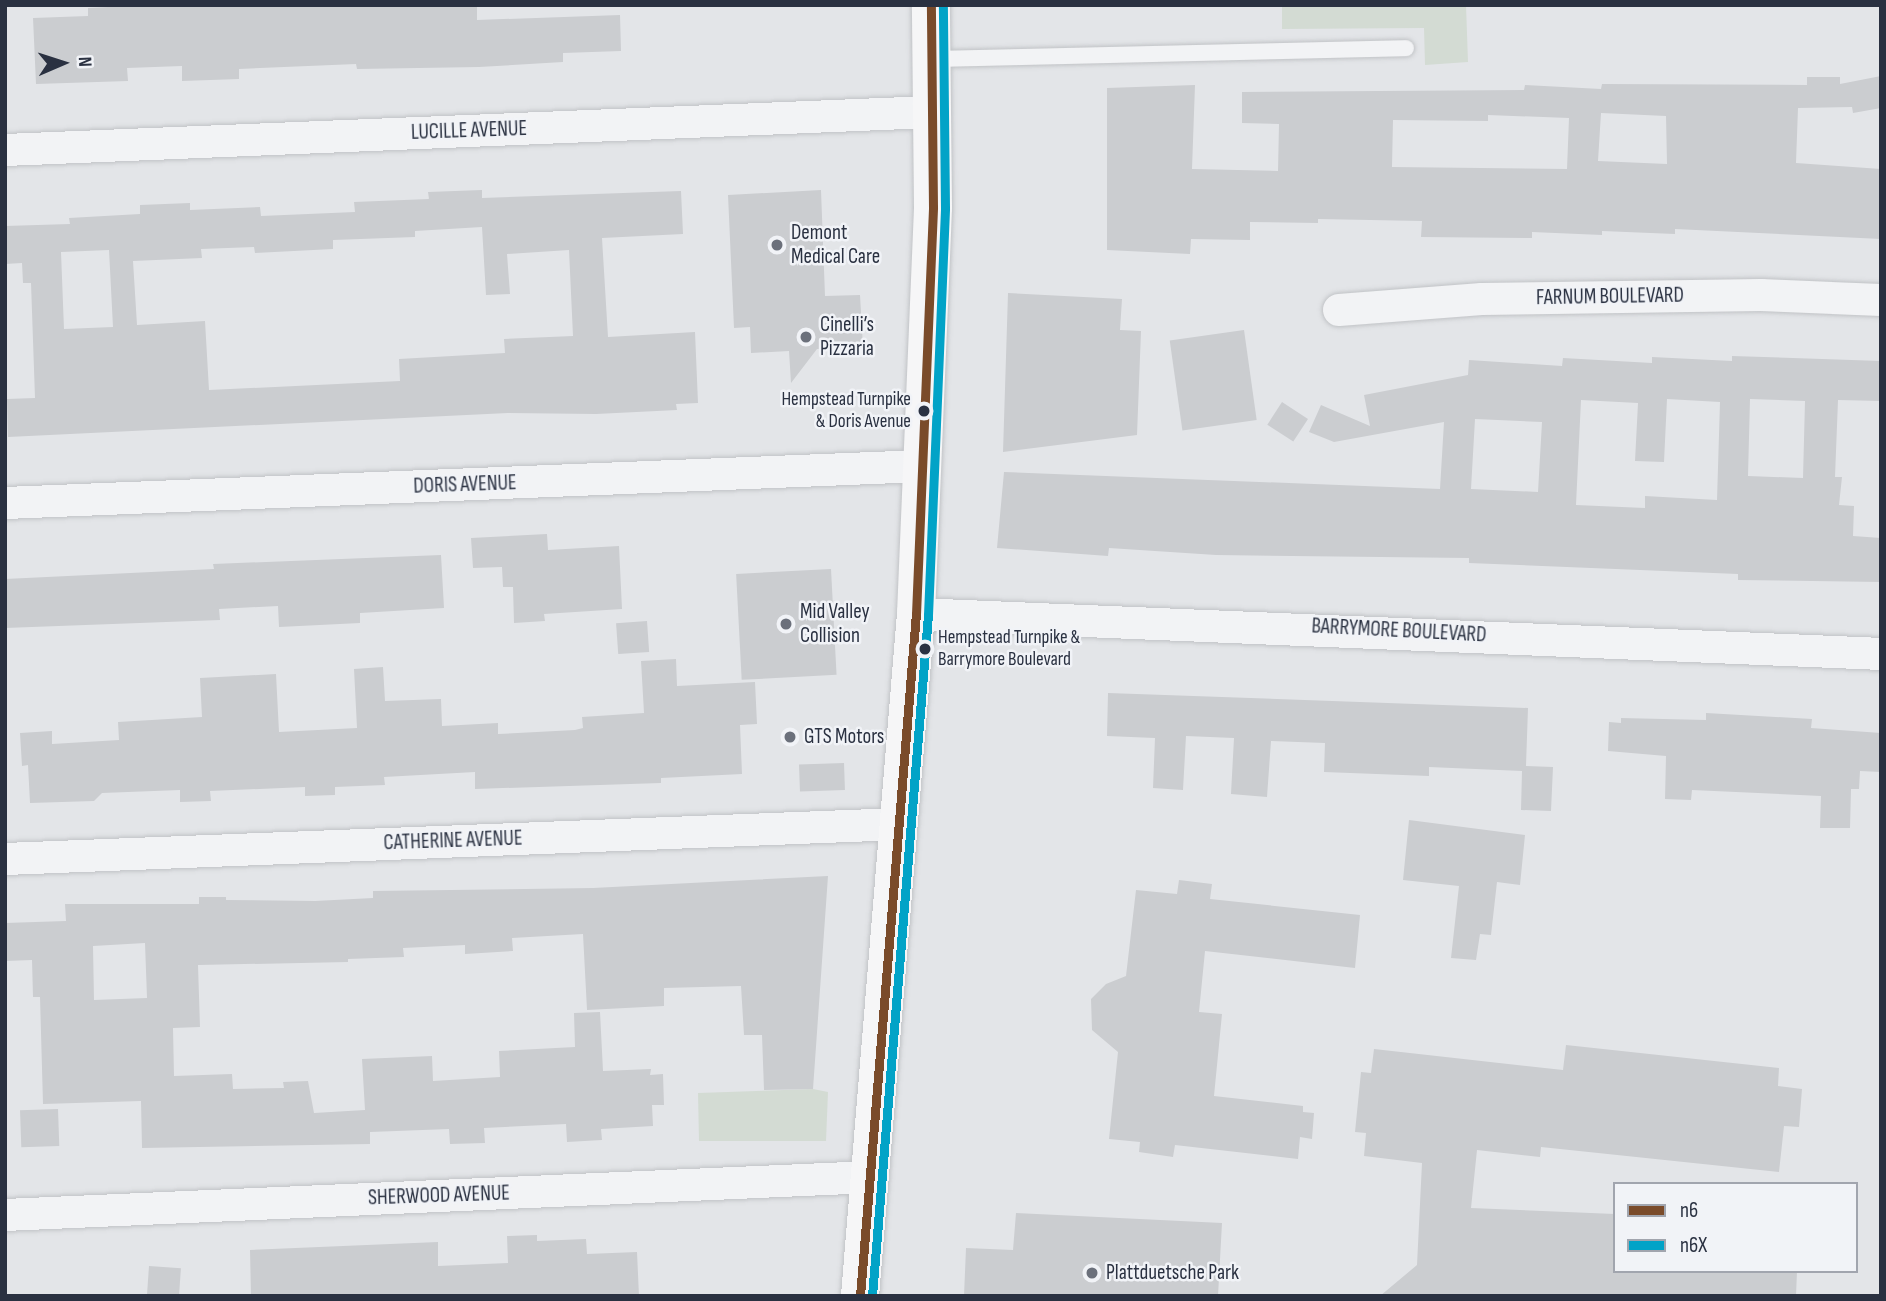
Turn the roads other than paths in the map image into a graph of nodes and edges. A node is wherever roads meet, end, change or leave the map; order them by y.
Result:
1 (931, 5) edge
2 (1406, 48) dead end
3 (932, 59) junction
4 (932, 112) junction
5 (5, 150) edge
6 (1881, 300) edge
7 (1339, 310) dead end
8 (924, 466) junction
9 (5, 503) edge
10 (916, 614) junction
11 (1881, 654) edge
12 (901, 824) junction
13 (5, 859) edge
14 (872, 1177) junction
15 (5, 1214) edge
16 (860, 1296) edge

1 - 3 main road
2 - 3 lane
3 - 4 main road
4 - 5 street, LUCILLE AVENUE
4 - 8 main road
6 - 7 street, FARNUM BOULEVARD
8 - 9 street, DORIS AVENUE
8 - 10 main road
10 - 11 street, BARRYMORE BOULEVARD
10 - 12 main road
12 - 13 street, CATHERINE AVENUE
12 - 14 main road
14 - 15 street, SHERWOOD AVENUE
14 - 16 main road

